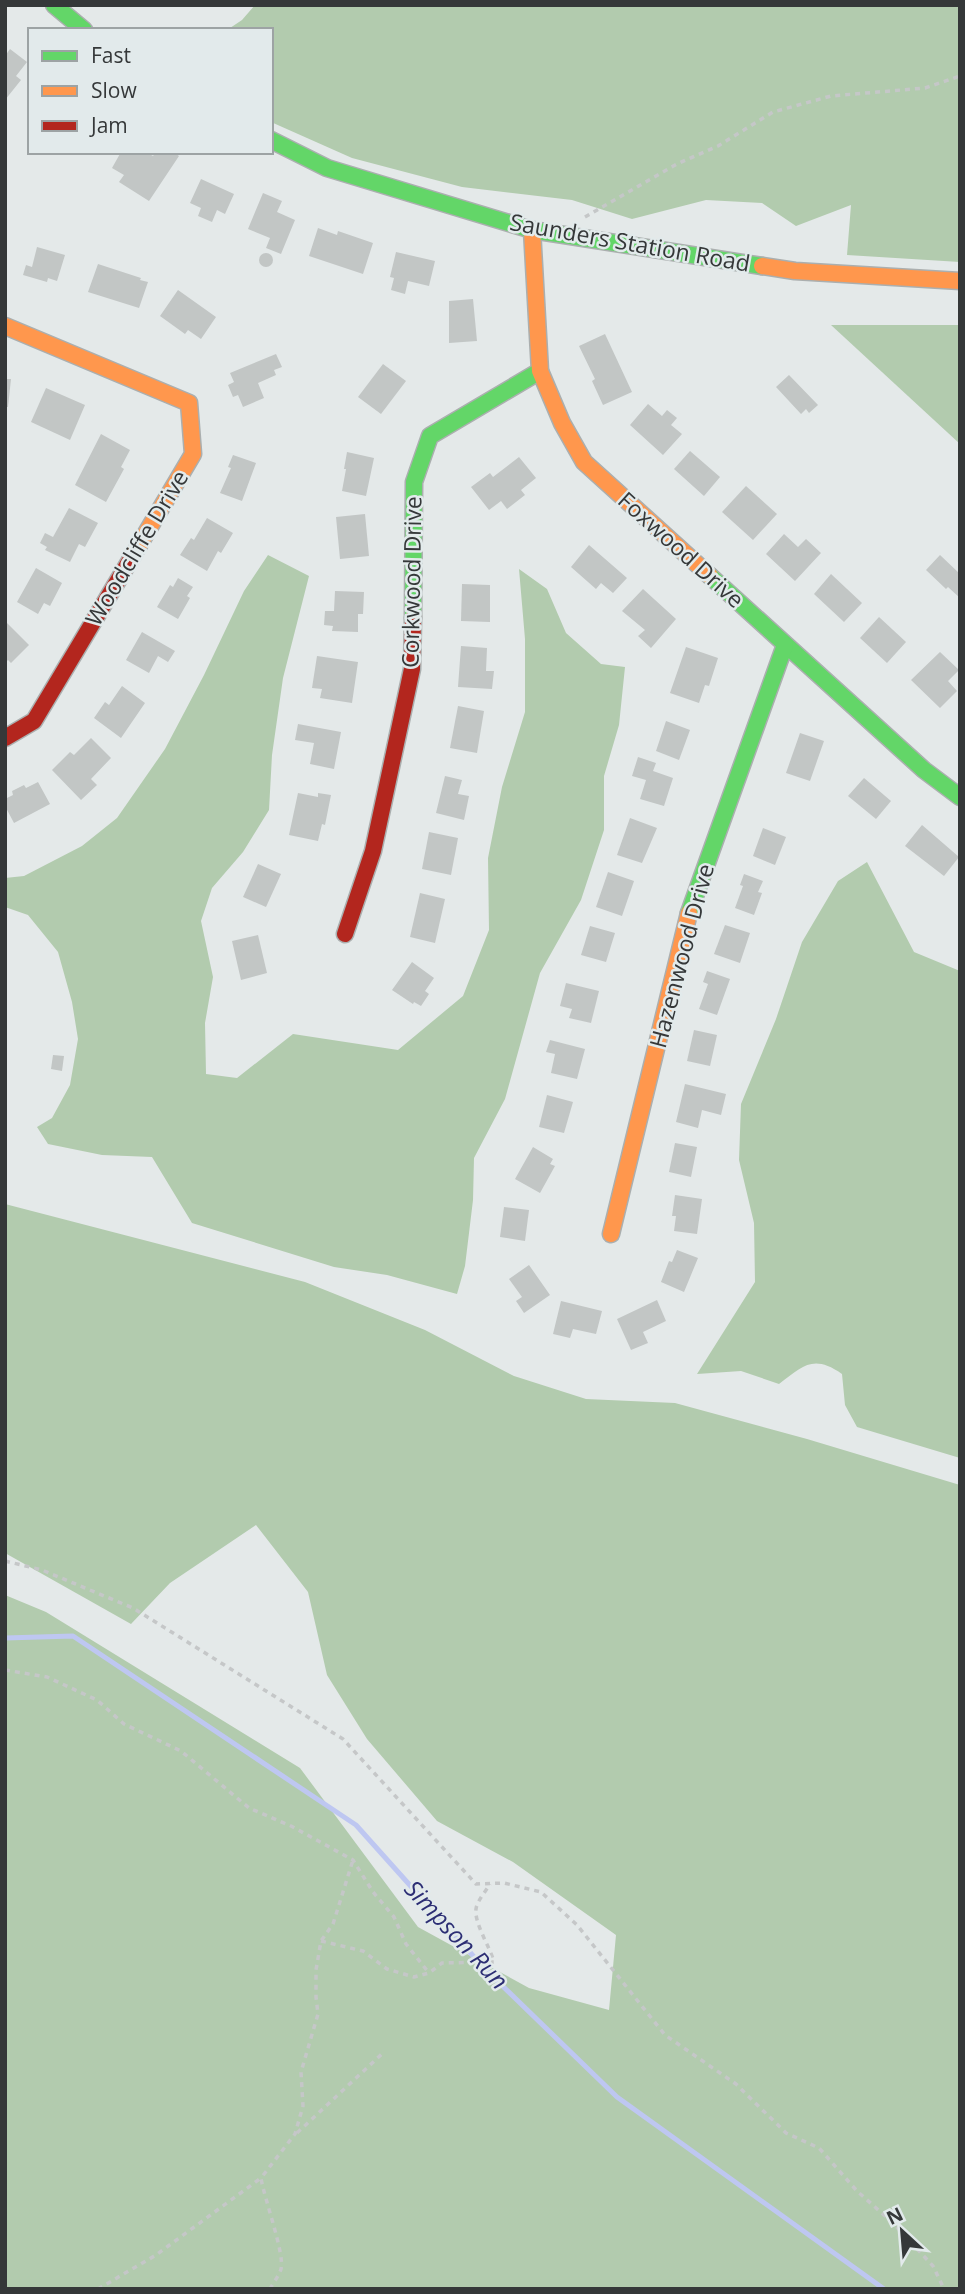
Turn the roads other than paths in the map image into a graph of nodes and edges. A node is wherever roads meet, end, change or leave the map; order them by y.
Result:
1 (54, 5) edge
2 (82, 28) edge
3 (273, 141) edge
4 (532, 230) junction
5 (960, 281) edge
6 (5, 326) edge
7 (540, 371) junction
8 (786, 645) junction
9 (5, 738) edge
10 (960, 797) edge
11 (345, 934) dead end
12 (611, 1234) dead end

1 - 2 street
3 - 4 street, Saunders Station Road
4 - 5 street, Saunders Station Road
4 - 7 street, Foxwood Drive
6 - 9 street, Woodcliffe Drive
7 - 8 street, Foxwood Drive
7 - 11 street, Corkwood Drive
8 - 10 street, Foxwood Drive
8 - 12 street, Hazenwood Drive

